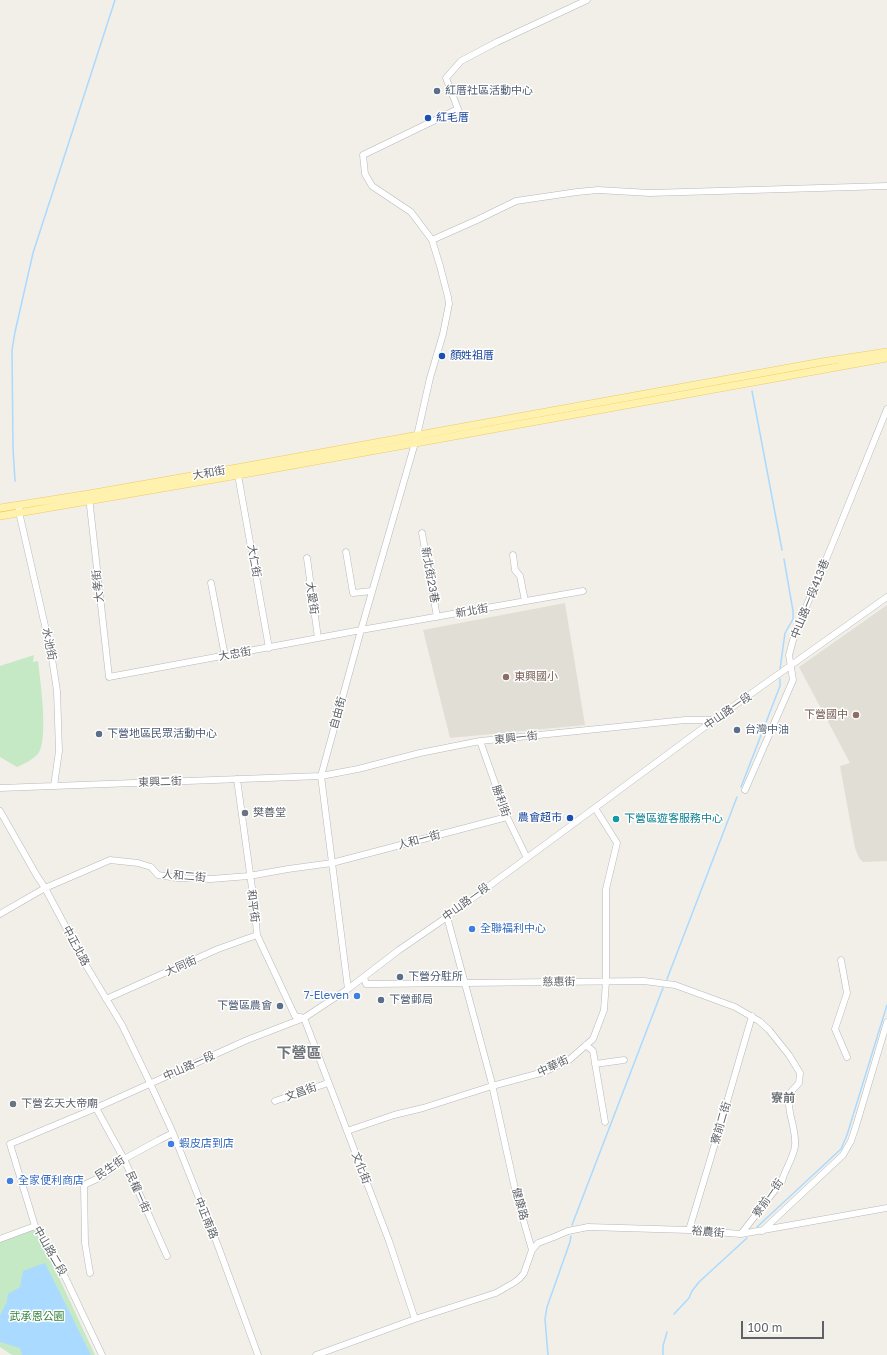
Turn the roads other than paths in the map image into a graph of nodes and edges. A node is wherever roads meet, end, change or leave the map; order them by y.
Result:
1 (587, 0) edge
2 (887, 186) edge
3 (432, 240) junction
4 (887, 352) edge
5 (887, 358) edge
6 (887, 410) edge
7 (417, 436) junction
8 (414, 443) junction
9 (238, 475) junction
10 (89, 497) junction
11 (0, 508) edge
12 (19, 508) junction
13 (0, 516) edge
14 (422, 533) dead end
15 (346, 552) dead end
16 (513, 555) dead end
17 (307, 558) dead end
18 (211, 583) dead end
19 (372, 591) junction
20 (583, 591) dead end
21 (887, 598) edge
22 (525, 602) junction
23 (437, 617) junction
24 (361, 630) junction
25 (318, 638) junction
26 (269, 648) junction
27 (225, 656) junction
28 (791, 666) junction
29 (109, 677) joint
30 (714, 720) junction
31 (480, 741) junction
32 (321, 776) junction
33 (237, 779) junction
34 (54, 786) junction
35 (0, 788) edge
36 (745, 790) dead end
37 (595, 808) junction
38 (0, 811) edge
39 (506, 817) junction
40 (527, 858) junction
41 (332, 863) junction
42 (249, 876) junction
43 (45, 888) junction
44 (0, 914) edge
45 (447, 917) junction
46 (257, 935) junction
47 (841, 960) dead end
48 (364, 978) junction
49 (606, 981) junction
50 (464, 983) junction
51 (348, 989) junction
52 (106, 999) junction
53 (752, 1016) junction
54 (304, 1018) junction
55 (887, 1022) edge
56 (586, 1044) junction
57 (847, 1057) dead end
58 (624, 1060) dead end
59 (595, 1064) junction
60 (150, 1083) junction
61 (328, 1083) junction
62 (492, 1086) junction
63 (275, 1102) dead end
64 (96, 1108) junction
65 (605, 1122) dead end
66 (347, 1131) junction
67 (173, 1133) junction
68 (10, 1144) joint
69 (124, 1159) junction
70 (887, 1208) edge
71 (35, 1226) junction
72 (689, 1230) junction
73 (762, 1231) junction
74 (741, 1234) junction
75 (0, 1239) edge
76 (532, 1250) junction
77 (167, 1256) dead end
78 (90, 1273) dead end
79 (415, 1319) junction
80 (102, 1355) edge
81 (258, 1355) edge
82 (316, 1355) edge

1 - 3 street, 自由街
2 - 3 street
3 - 7 street, 自由街
4 - 7 main road, 大和街
5 - 8 main road, 大和街
6 - 28 street, 中山路一段413巷
7 - 8 street, 自由街
7 - 10 main road, 大和街
8 - 9 main road, 大和街
8 - 19 street, 自由街
9 - 10 main road, 大和街
9 - 26 street, 大仁街
10 - 12 main road, 大和街
10 - 29 street, 大孝街
11 - 12 main road, 大和街
12 - 13 main road, 大和街
12 - 34 street, 水池街
14 - 23 street, 新北街23巷
15 - 19 street
16 - 22 street
17 - 25 street, 大愛街
18 - 27 street
19 - 24 street, 自由街
20 - 22 street, 新北街
21 - 28 street, 中山路一段
22 - 23 street, 新北街
23 - 24 street, 新北街
24 - 25 street, 大忠街
24 - 32 street, 自由街
25 - 26 street, 大忠街
26 - 27 street, 大忠街
27 - 29 street, 大忠街
28 - 30 street, 中山路一段
28 - 36 street, 中山路一段413巷
30 - 31 street, 東興一街
30 - 37 street, 中山路一段
31 - 32 street, 東興一街
31 - 39 street, 勝利街
32 - 33 street, 東興二街
32 - 41 street, 自由街
33 - 34 street, 東興二街
33 - 42 street, 和平街
34 - 35 street, 東興二街
37 - 40 street, 中山路一段
37 - 49 street, 中華街
38 - 43 street, 中正北路
39 - 40 street, 勝利街
39 - 41 street, 人和一街
40 - 45 street, 中山路一段
41 - 42 street, 人和二街
41 - 51 street, 自由街
42 - 43 street, 人和二街
42 - 46 street, 和平街
43 - 44 street, 人和二街
43 - 52 street, 中正北路
45 - 48 street, 中山路一段
45 - 50 street, 健康路
46 - 52 street, 大同街
46 - 54 street, 和平街
47 - 57 street
48 - 50 street, 慈惠街
48 - 51 street, 中山路一段
49 - 50 street, 慈惠街
49 - 53 street, 慈惠街
49 - 56 street, 中華街
50 - 62 street, 健康路
51 - 54 street, 中山路一段
52 - 60 street, 中正北路
53 - 72 street, 寮前二街
53 - 74 street, 寮前一街
54 - 60 street, 中山路一段
54 - 61 street, 文化街
55 - 73 street
56 - 59 street
56 - 62 street, 中華街
58 - 59 street
59 - 65 street
60 - 64 street, 中山路一段
60 - 67 street, 中正南路
61 - 63 street, 文昌街
61 - 66 street, 文化街
62 - 66 street, 中華街
62 - 76 street, 健康路
64 - 68 street, 中山路一段
64 - 69 street, 民權一街
66 - 79 street, 文化街
67 - 69 street, 民生街
67 - 81 street, 中正南路
68 - 71 street, 中山路二段
69 - 77 street, 民權一街
69 - 78 street, 民生街
70 - 73 street, 裕農街
71 - 75 street
71 - 80 street, 中山路二段
72 - 74 street, 裕農街
72 - 76 street, 裕農街
73 - 74 street, 裕農街
76 - 79 street
79 - 82 street

